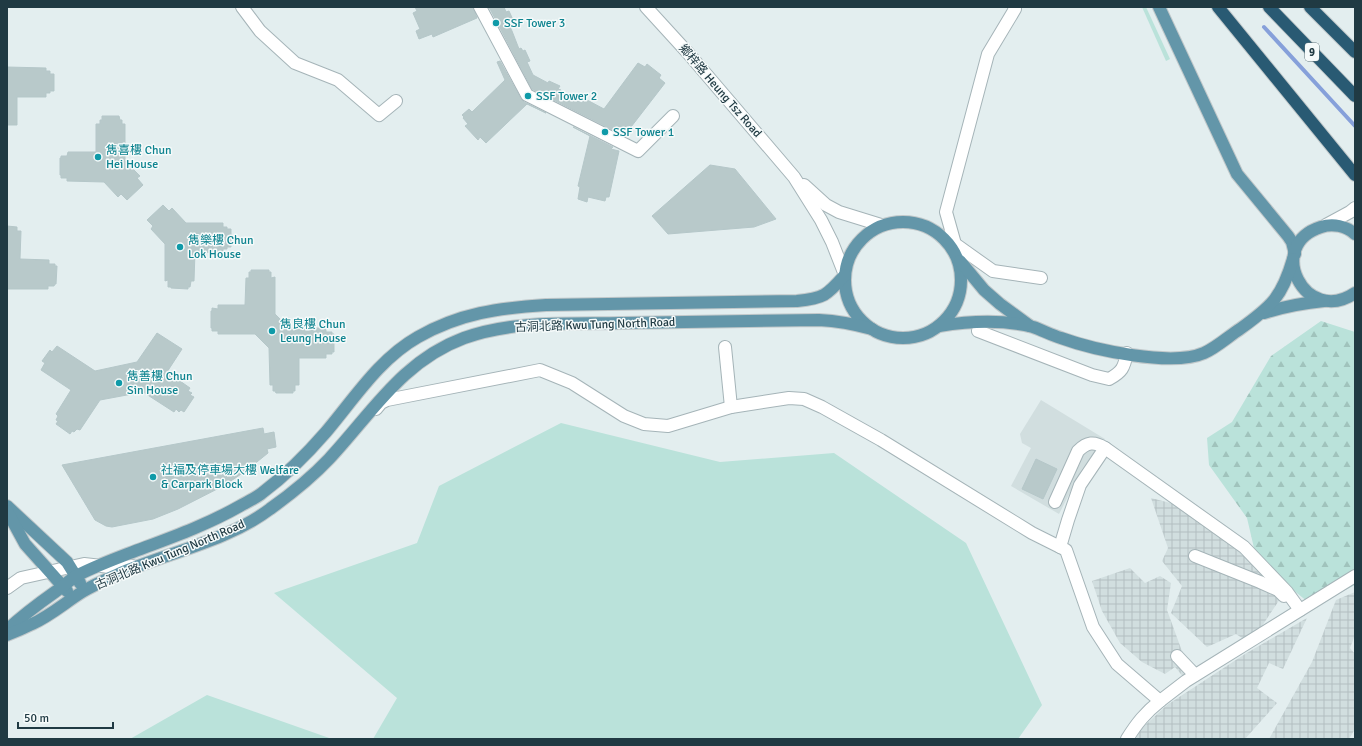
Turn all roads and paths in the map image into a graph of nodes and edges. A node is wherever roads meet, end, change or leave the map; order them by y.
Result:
1 (242, 7) edge
2 (480, 7) edge
3 (646, 7) edge
4 (1014, 7) edge
5 (1159, 7) edge
6 (1218, 7) edge
7 (1268, 7) edge
8 (1310, 7) edge
9 (1355, 52) edge
10 (1355, 96) edge
11 (396, 101) dead end
12 (673, 116) dead end
13 (1355, 175) edge
14 (794, 176) junction
15 (1355, 208) edge
16 (1270, 214) junction
17 (882, 225) junction
18 (1326, 225) junction
19 (1314, 229) junction
20 (1355, 234) edge
21 (1294, 256) junction
22 (959, 260) junction
23 (845, 275) junction
24 (1041, 278) dead end
25 (1355, 293) edge
26 (1349, 300) edge
27 (1260, 314) junction
28 (939, 326) junction
29 (1032, 327) junction
30 (872, 329) junction
31 (978, 331) dead end
32 (725, 347) dead end
33 (1127, 354) junction
34 (731, 407) junction
35 (1105, 448) junction
36 (1054, 494) dead end
37 (7, 506) edge
38 (7, 511) edge
39 (1060, 548) junction
40 (1195, 556) dead end
41 (76, 576) junction
42 (1355, 576) edge
43 (7, 588) edge
44 (85, 590) junction
45 (73, 598) junction
46 (1300, 610) junction
47 (7, 630) edge
48 (7, 635) edge
49 (1177, 656) dead end
50 (1195, 675) junction
51 (1160, 701) junction
52 (1127, 739) edge

1 - 11 street
2 - 12 street
3 - 14 street, 鄉梓路 Heung Tsz Road
4 - 24 street
5 - 16 main road
6 - 13 highway
7 - 10 highway, 9
8 - 9 highway
14 - 17 street, 鄉梓路 Heung Tsz Road
14 - 23 street, 鄉梓路 Heung Tsz Road
15 - 18 street
16 - 19 main road
16 - 21 main road
17 - 22 main road, 古洞北路 Kwu Tung North Road
17 - 23 main road, 古洞北路 Kwu Tung North Road
18 - 19 main road, 古洞北路 Kwu Tung North Road
18 - 20 main road, 古洞北路 Kwu Tung North Road
19 - 21 main road, 古洞北路 Kwu Tung North Road
21 - 26 main road
21 - 27 main road, 古洞北路 Kwu Tung North Road
22 - 28 main road, 古洞北路 Kwu Tung North Road
22 - 29 main road, 古洞北路 Kwu Tung North Road
23 - 30 main road, 古洞北路 Kwu Tung North Road
23 - 41 main road, 古洞北路 Kwu Tung North Road
25 - 26 main road, 古洞北路 Kwu Tung North Road
26 - 27 main road, 古洞北路 Kwu Tung North Road
27 - 33 main road, 古洞北路 Kwu Tung North Road
28 - 29 main road, 古洞北路 Kwu Tung North Road
28 - 30 main road, 古洞北路 Kwu Tung North Road
29 - 33 main road, 古洞北路 Kwu Tung North Road
30 - 44 main road, 古洞北路 Kwu Tung North Road
31 - 33 street
32 - 34 street
34 - 39 street
34 - 43 street
35 - 36 street
35 - 39 street
35 - 46 street
37 - 41 main road
38 - 45 main road
39 - 51 street
40 - 46 street
41 - 44 main road
41 - 47 main road, 古洞北路 Kwu Tung North Road
42 - 46 street
44 - 45 main road, 古洞北路 Kwu Tung North Road
45 - 48 main road, 古洞北路 Kwu Tung North Road
46 - 50 street
49 - 50 street
50 - 51 street
51 - 52 street

